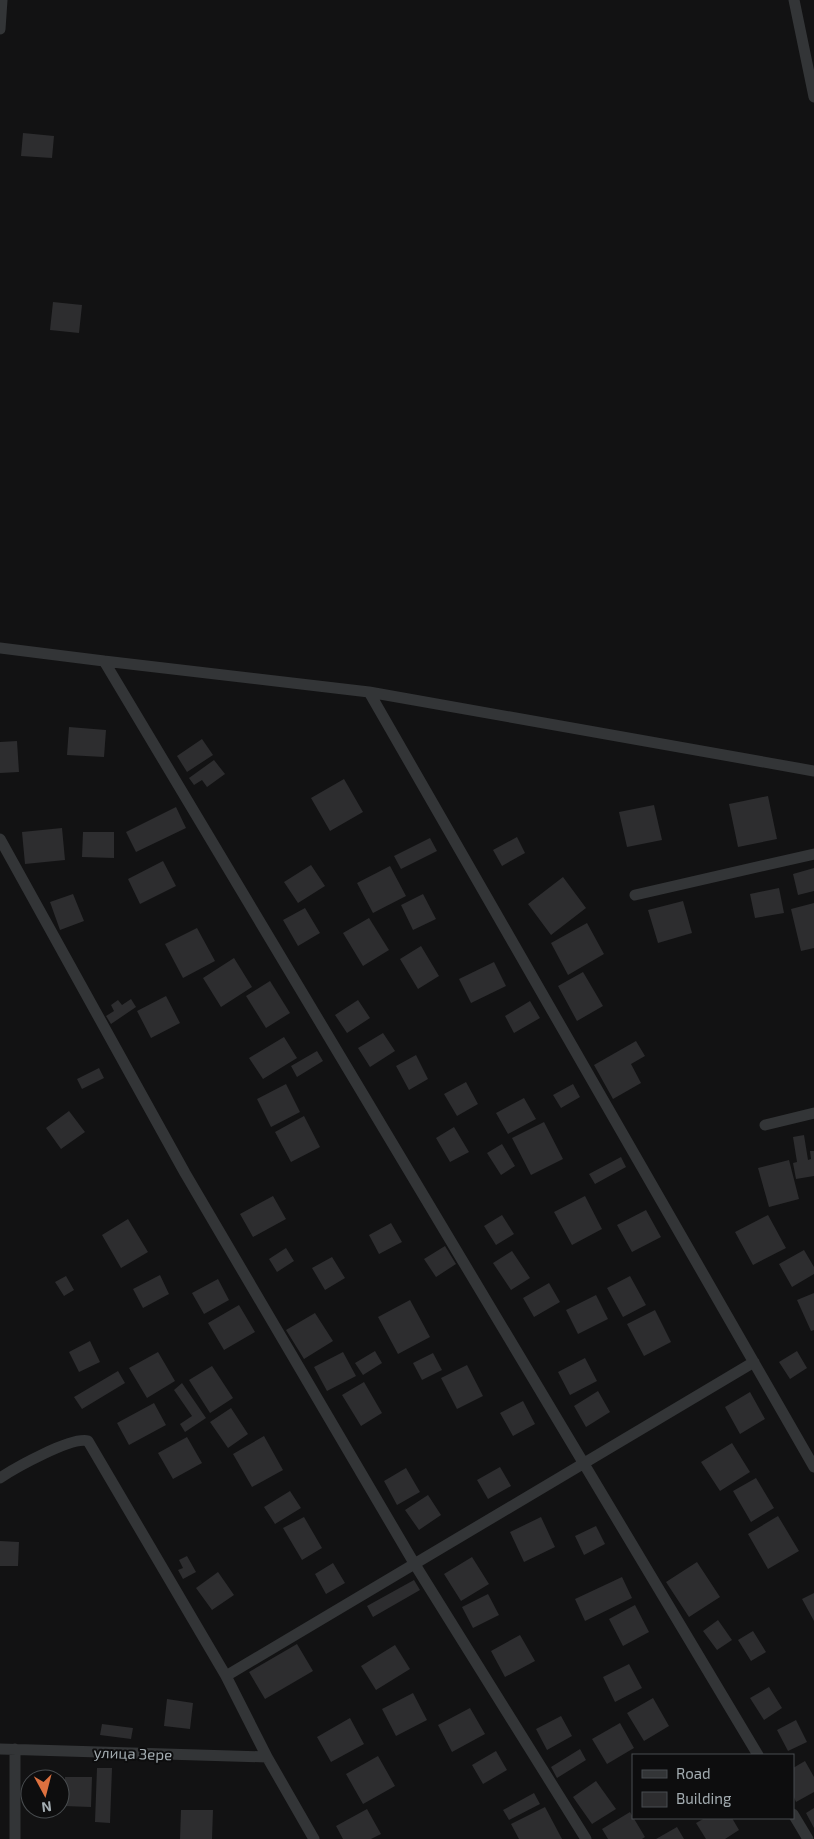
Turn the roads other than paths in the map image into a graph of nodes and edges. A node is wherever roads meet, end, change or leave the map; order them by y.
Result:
1 (2, 0) edge
2 (794, 0) edge
3 (0, 29) edge
4 (814, 97) edge
5 (0, 648) edge
6 (104, 661) junction
7 (369, 692) junction
8 (814, 771) edge
9 (0, 839) edge
10 (814, 854) edge
11 (635, 895) dead end
12 (814, 1113) edge
13 (765, 1125) dead end
14 (754, 1362) junction
15 (582, 1462) junction
16 (814, 1467) edge
17 (0, 1478) edge
18 (414, 1562) junction
19 (226, 1676) junction
20 (0, 1749) edge
21 (15, 1749) junction
22 (757, 1754) edge
23 (267, 1757) junction
24 (794, 1816) edge
25 (15, 1839) edge
26 (314, 1839) edge
27 (586, 1839) edge
28 (808, 1839) edge

1 - 3 street
2 - 4 street
5 - 6 street
6 - 7 street
6 - 15 street
7 - 8 street
7 - 14 street
9 - 18 street
10 - 11 street
12 - 13 street
14 - 15 street
14 - 16 street
15 - 18 street
15 - 22 street
17 - 19 street
18 - 19 street
18 - 27 street
19 - 23 street
20 - 21 street, улица Зере
21 - 23 street, улица Зере
21 - 25 street
23 - 26 street
24 - 28 street

